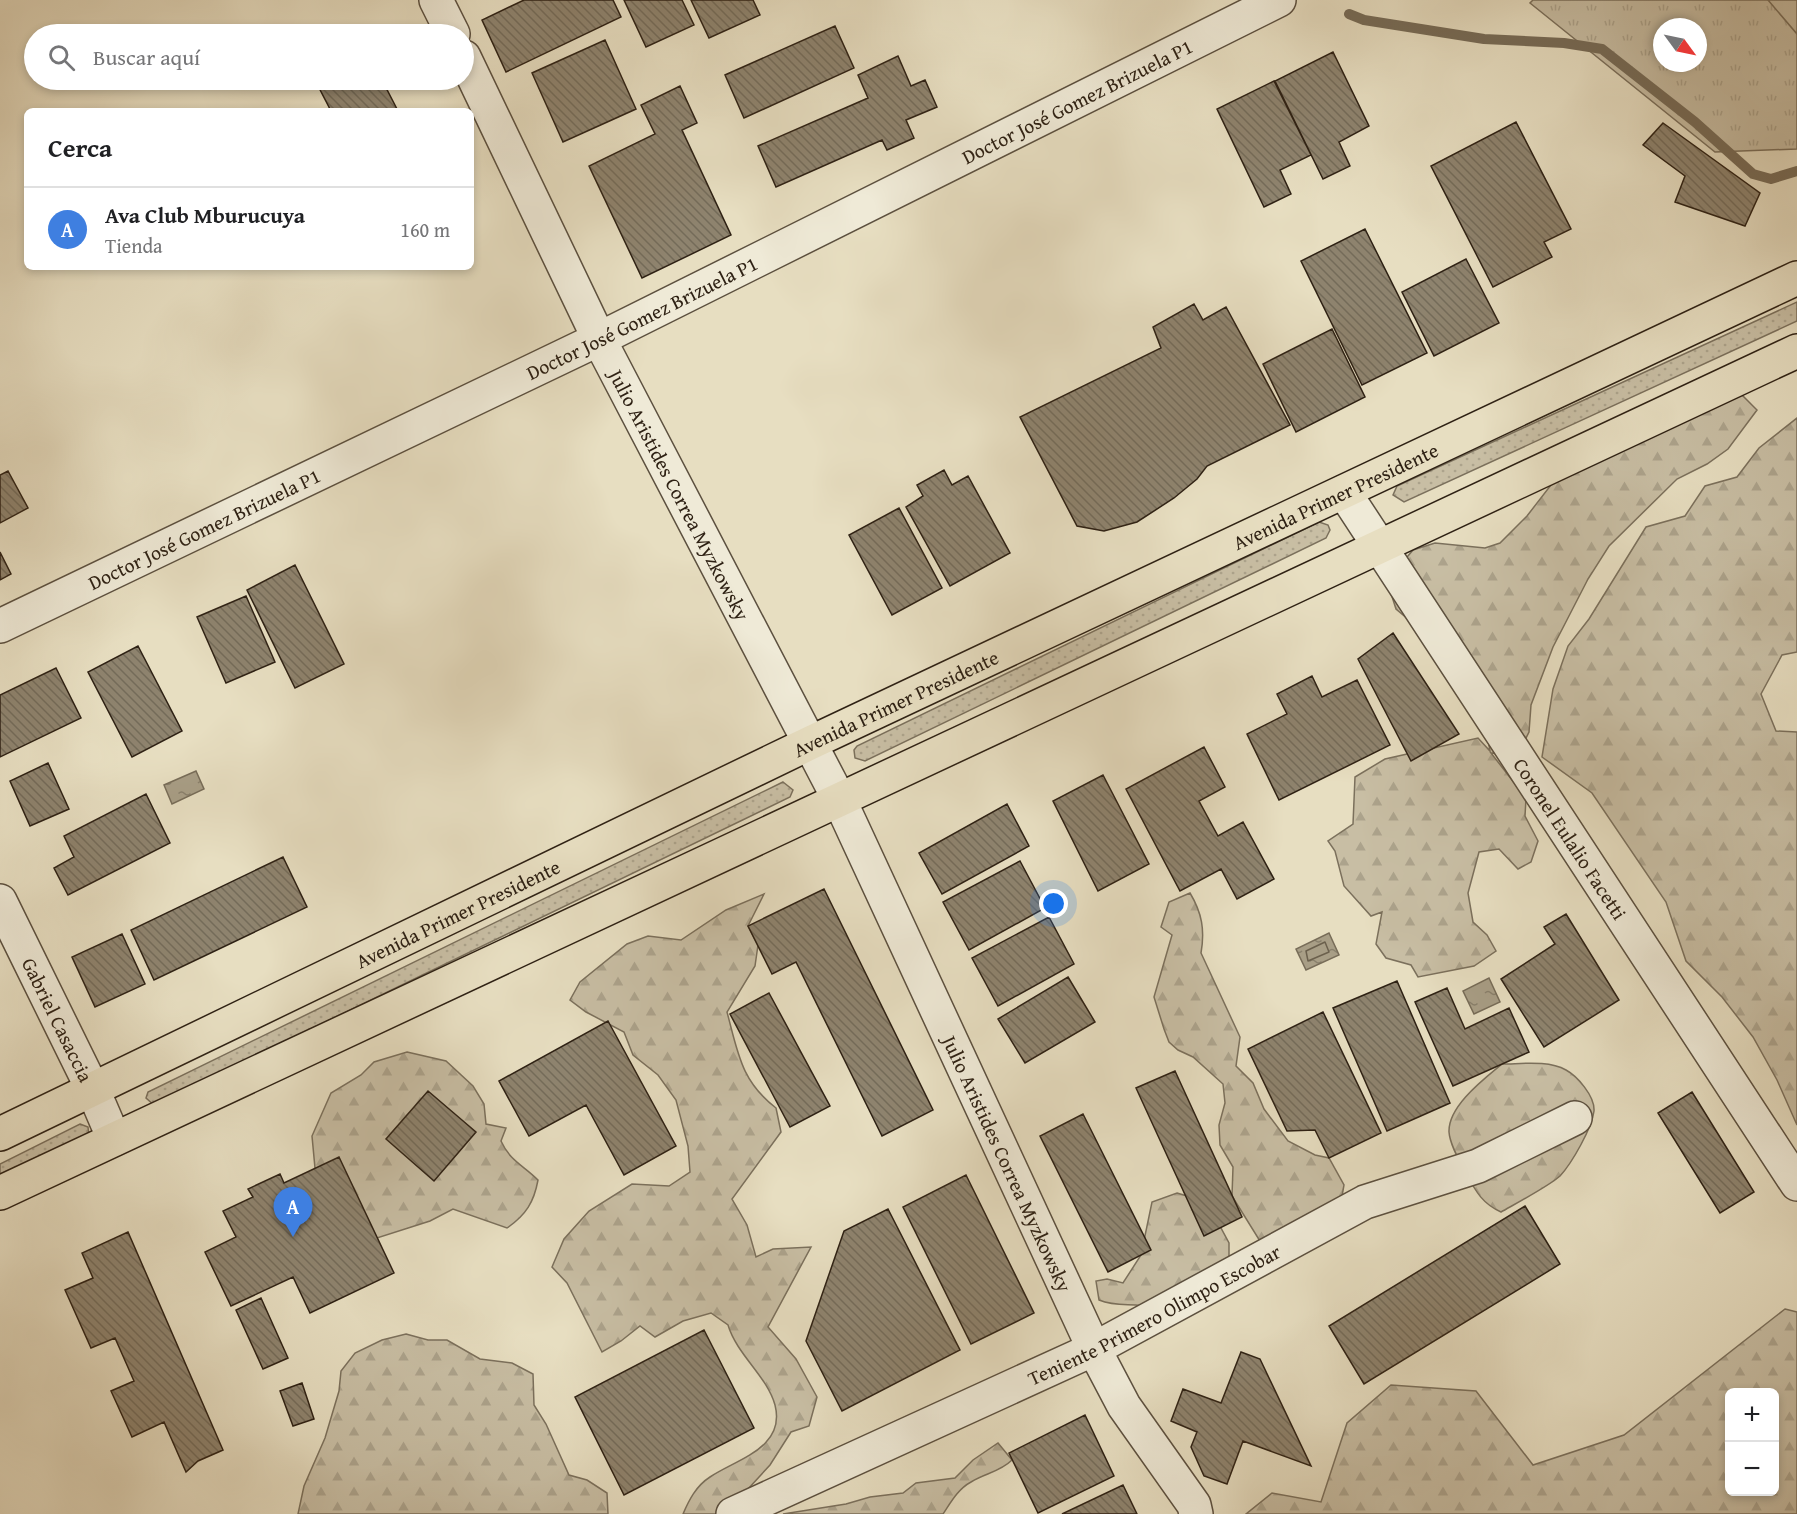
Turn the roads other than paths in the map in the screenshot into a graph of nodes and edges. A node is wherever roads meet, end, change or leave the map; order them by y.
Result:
1 (436, 0) edge
2 (1279, 0) edge
3 (448, 24) edge
4 (474, 78) edge
5 (1797, 278) edge
6 (598, 339) junction
7 (1797, 351) edge
8 (1344, 492) junction
9 (1380, 547) junction
10 (0, 626) edge
11 (816, 755) junction
12 (840, 801) junction
13 (0, 901) edge
14 (93, 1090) junction
15 (1575, 1118) dead end
16 (2, 1127) edge
17 (114, 1139) junction
18 (1797, 1184) edge
19 (0, 1193) edge
20 (1094, 1348) junction
21 (733, 1514) edge
22 (1196, 1514) edge

1 - 3 street
2 - 6 street, Doctor José Gomez Brizuela P1
4 - 6 street, Julio Aristides Correa Myzkowsky
5 - 8 main road, Avenida Primer Presidente
6 - 10 street, Doctor José Gomez Brizuela P1
6 - 11 street, Julio Aristides Correa Myzkowsky
7 - 9 main road
8 - 9 street, Coronel Eulalio Facetti
8 - 11 main road, Avenida Primer Presidente
9 - 12 main road
9 - 18 street, Coronel Eulalio Facetti
11 - 12 street, Julio Aristides Correa Myzkowsky
11 - 14 main road, Avenida Primer Presidente
12 - 17 main road
12 - 20 street, Julio Aristides Correa Myzkowsky
13 - 14 street, Gabriel Casaccia
14 - 16 main road, Avenida Primer Presidente
14 - 17 street, Gabriel Casaccia
15 - 20 street, Teniente Primero Olimpo Escobar
17 - 19 main road
20 - 21 street, Teniente Primero Olimpo Escobar
20 - 22 street, Julio Aristides Correa Myzkowsky

